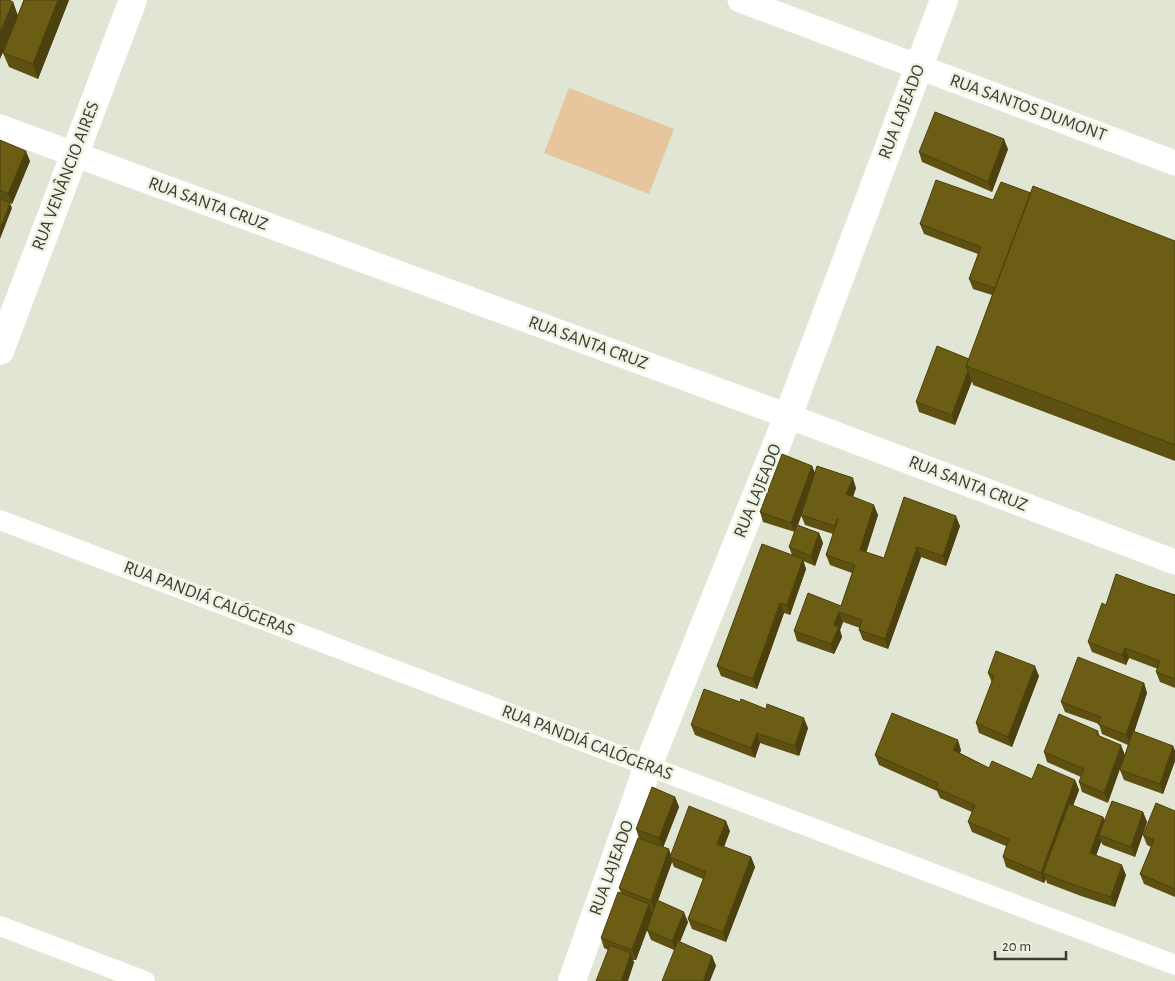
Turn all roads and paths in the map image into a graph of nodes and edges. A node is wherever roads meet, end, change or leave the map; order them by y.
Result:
1 (133, 0) edge
2 (740, 0) edge
3 (944, 0) edge
4 (918, 67) junction
5 (0, 127) edge
6 (74, 155) junction
7 (1175, 163) edge
8 (0, 351) edge
9 (788, 416) junction
10 (0, 520) edge
11 (1175, 562) edge
12 (648, 766) junction
13 (0, 926) edge
14 (1175, 964) edge
15 (145, 981) edge
16 (572, 981) edge

1 - 6 main road, RUA VENÂNCIO AIRES
2 - 4 street, RUA SANTOS DUMONT
3 - 4 main road, RUA LAJEADO
4 - 7 street, RUA SANTOS DUMONT
4 - 9 main road, RUA LAJEADO
5 - 6 street, RUA SANTA CRUZ
6 - 8 main road, RUA VENÂNCIO AIRES
6 - 9 street, RUA SANTA CRUZ
9 - 11 street, RUA SANTA CRUZ
9 - 12 main road, RUA LAJEADO
10 - 12 street, RUA PANDIÁ CALÓGERAS
12 - 14 street, RUA PANDIÁ CALÓGERAS
12 - 16 main road, RUA LAJEADO
13 - 15 street

